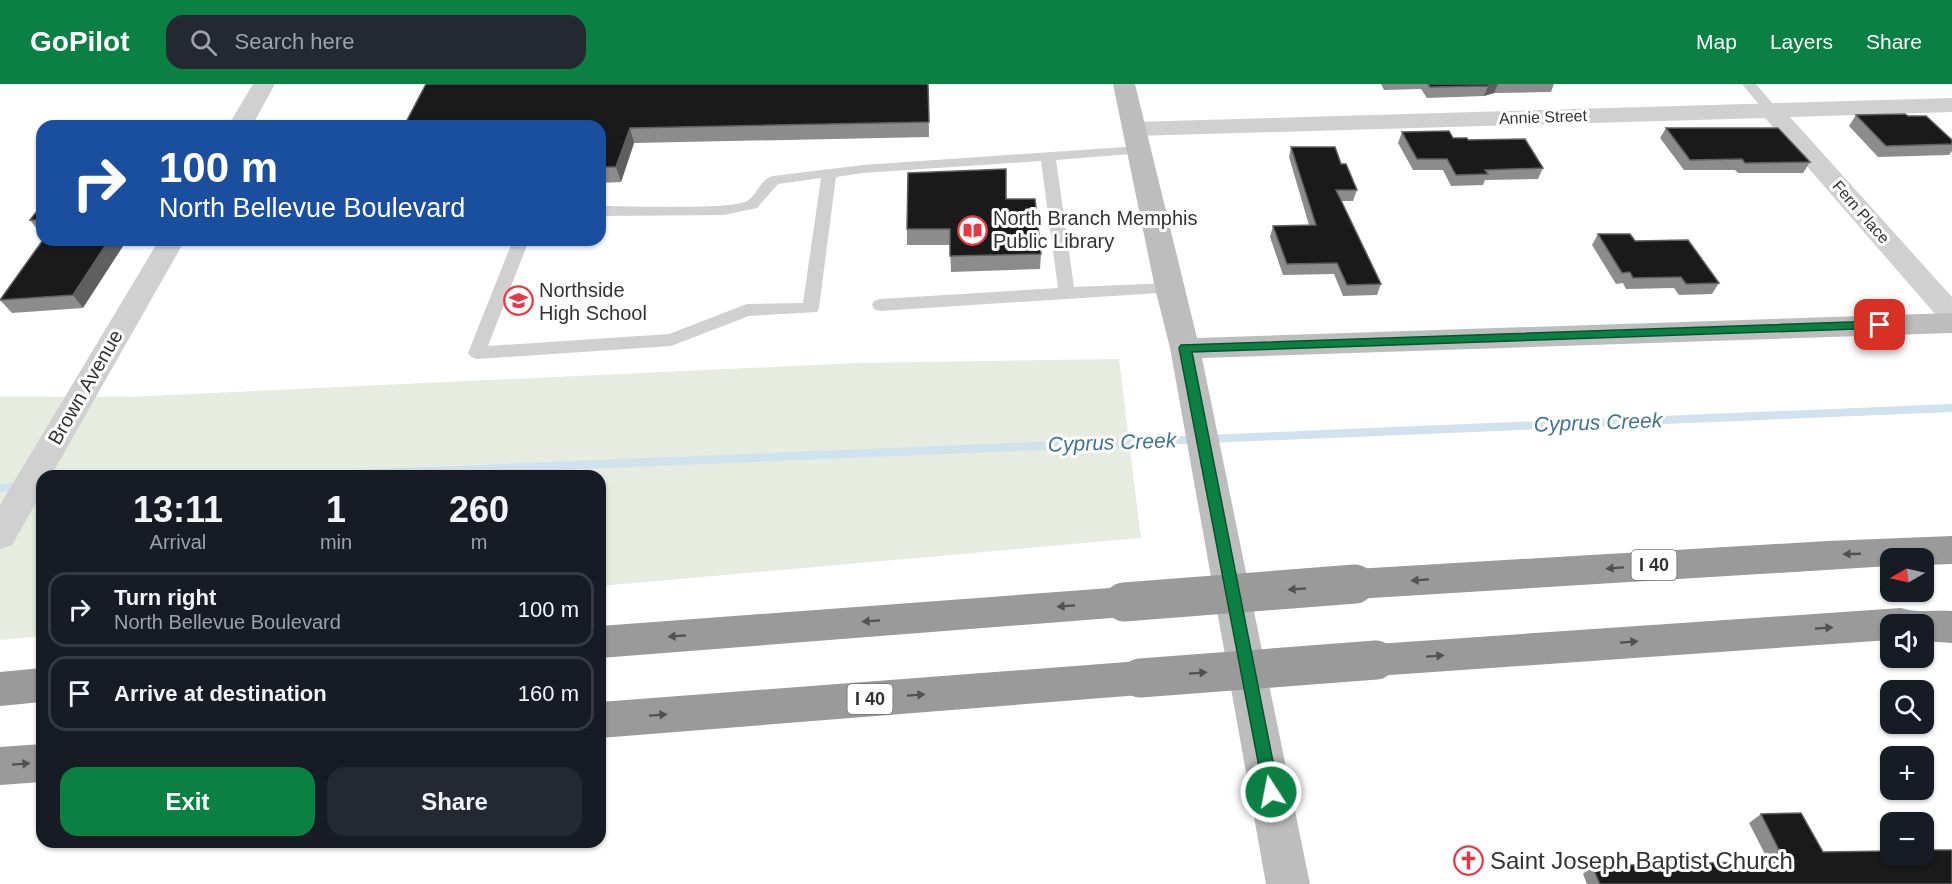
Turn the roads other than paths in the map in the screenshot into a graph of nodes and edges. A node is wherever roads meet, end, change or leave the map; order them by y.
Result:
1 (264, 84) edge
2 (1124, 84) edge
3 (1749, 84) edge
4 (1952, 105) edge
5 (1771, 110) junction
6 (243, 120) edge
7 (1137, 139) junction
8 (1048, 156) junction
9 (829, 173) junction
10 (606, 211) edge
11 (168, 246) edge
12 (519, 246) edge
13 (1169, 288) junction
14 (1067, 293) junction
15 (880, 305) dead end
16 (1952, 315) edge
17 (1952, 323) edge
18 (1185, 348) junction
19 (37, 470) edge
20 (36, 471) edge
21 (7, 522) edge
22 (1952, 550) edge
23 (1880, 625) edge
24 (1934, 626) edge
25 (1952, 627) edge
26 (606, 642) edge
27 (606, 720) edge
28 (36, 763) edge
29 (0, 766) edge
30 (1288, 884) edge

1 - 6 street
2 - 7 street
3 - 5 lane
4 - 5 street, Annie Street
5 - 7 street, Annie Street
5 - 16 street, Fern Place
7 - 8 lane
7 - 13 street
8 - 9 lane
8 - 14 lane
9 - 10 lane
9 - 12 lane
11 - 19 street, Brown Avenue
13 - 14 lane
13 - 18 street
14 - 15 lane
17 - 18 street
18 - 30 street
20 - 21 street, Brown Avenue
22 -> 26 highway, I 40, bridge
27 -> 23 highway, I 40, bridge
24 - 25 highway
29 -> 28 highway

